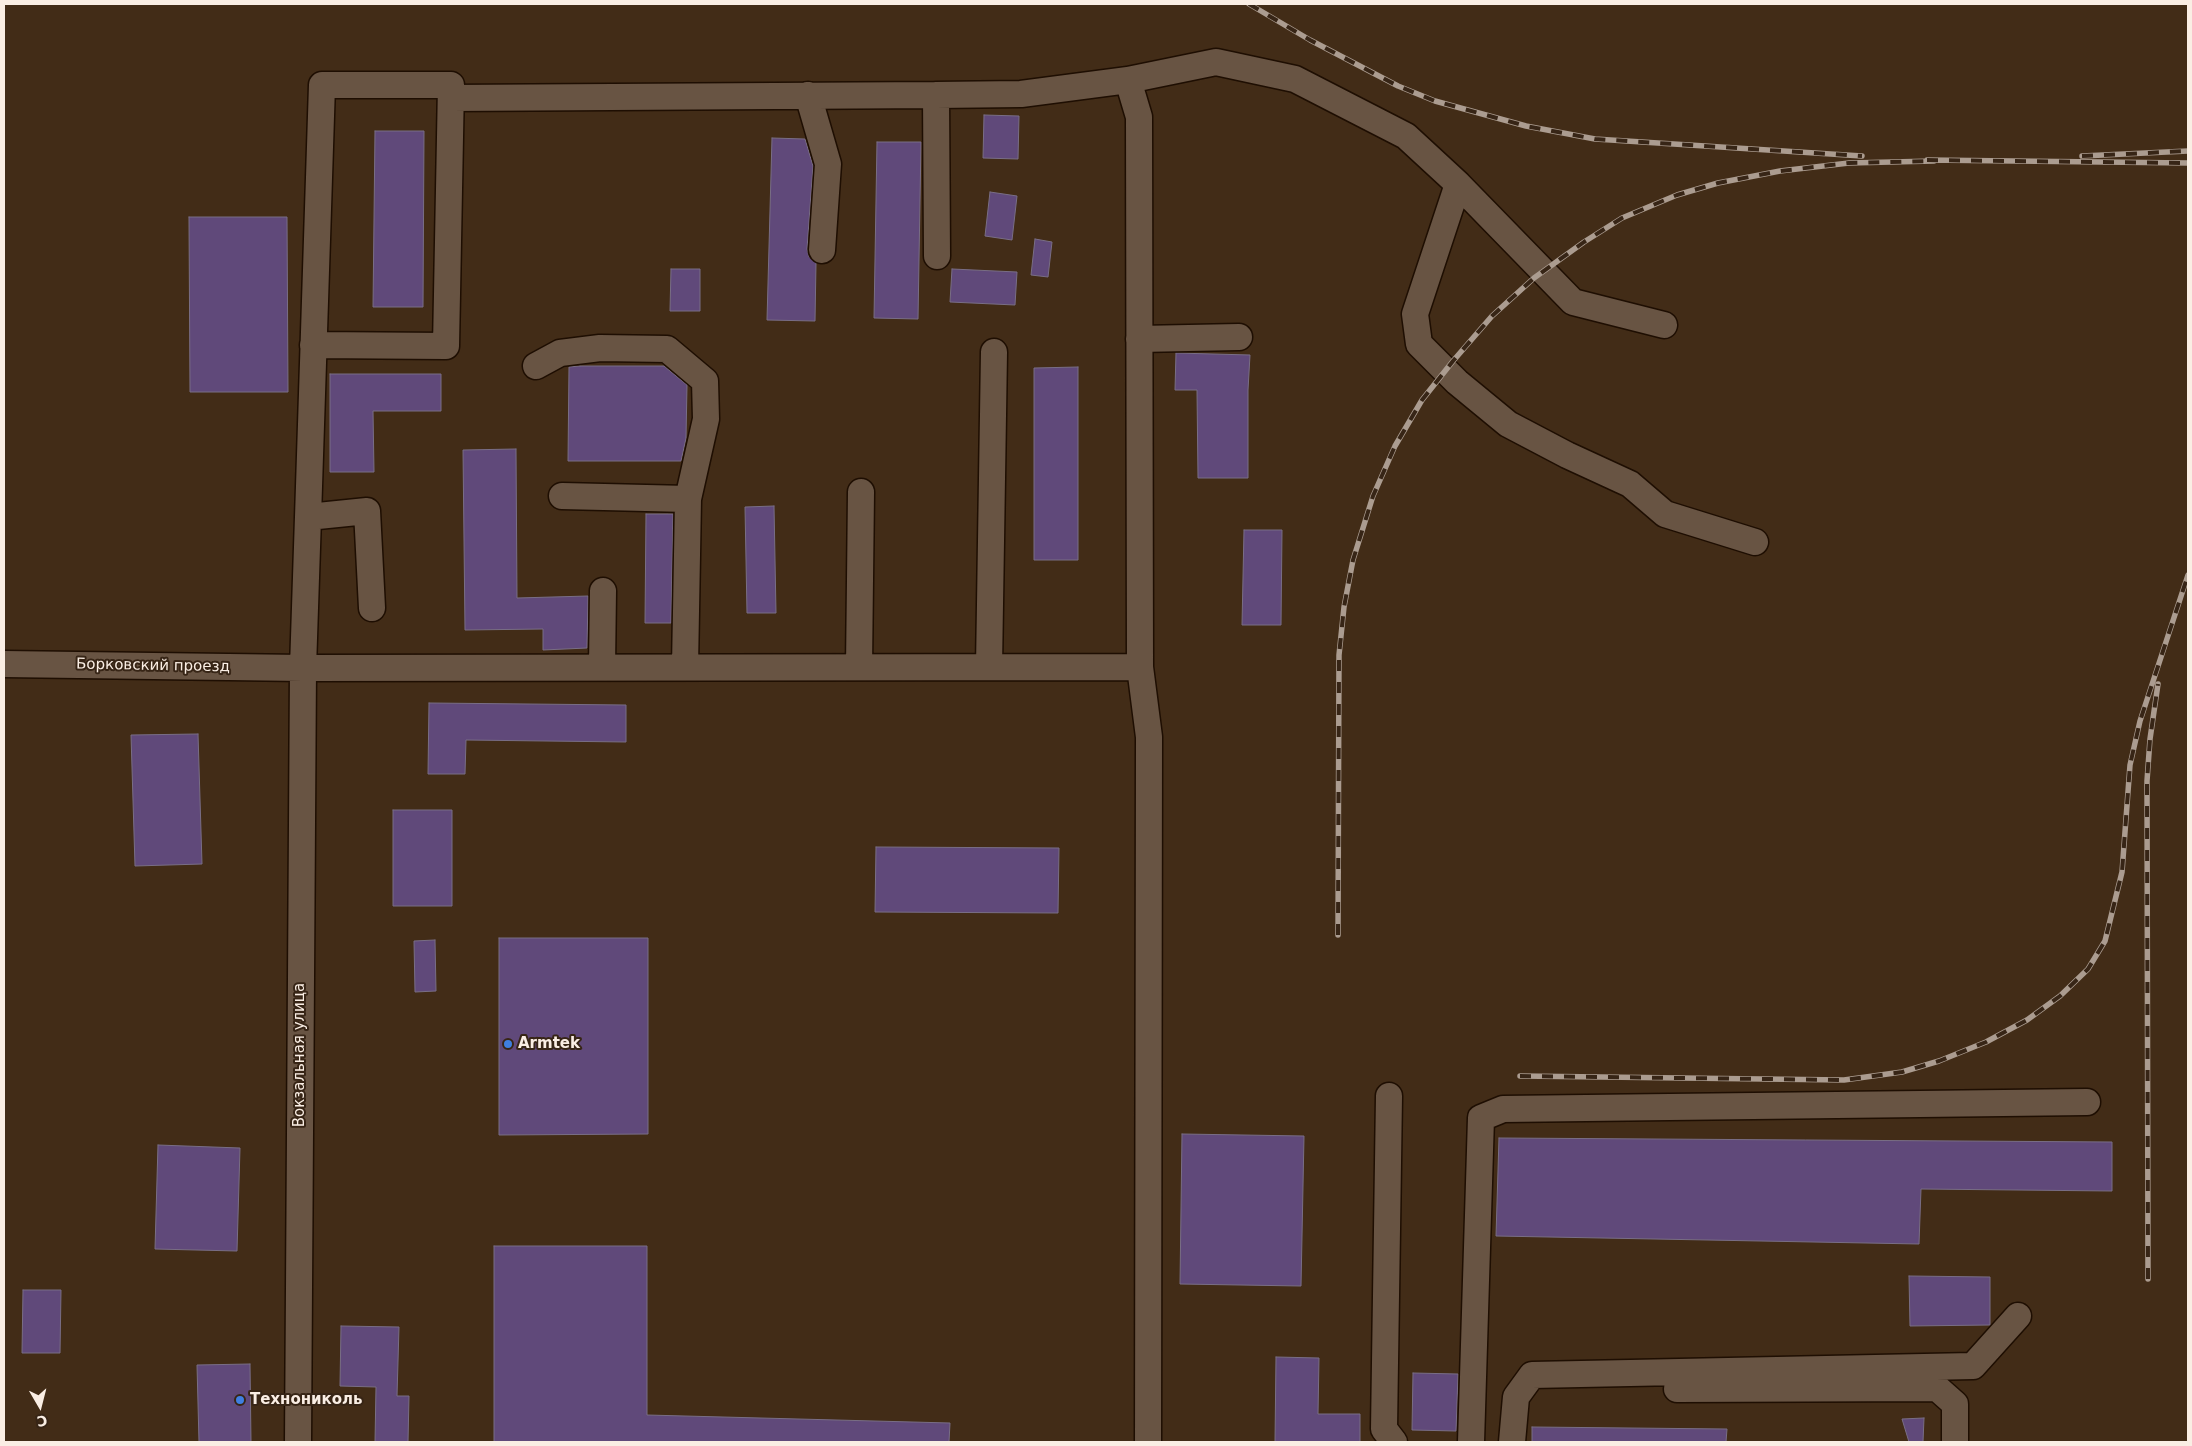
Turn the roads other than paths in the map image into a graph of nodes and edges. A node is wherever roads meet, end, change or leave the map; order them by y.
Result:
1 (1128, 80) junction
2 (808, 95) junction
3 (936, 95) junction
4 (451, 98) junction
5 (1458, 184) junction
6 (822, 250) dead end
7 (937, 256) dead end
8 (1664, 324) dead end
9 (1238, 337) dead end
10 (1139, 339) junction
11 (314, 345) junction
12 (994, 352) dead end
13 (536, 366) dead end
14 (860, 492) dead end
15 (562, 496) dead end
16 (688, 499) junction
17 (308, 517) junction
18 (1755, 542) dead end
19 (602, 591) dead end
20 (372, 608) dead end
21 (4, 664) edge
22 (1140, 666) junction
23 (602, 667) junction
24 (685, 667) junction
25 (859, 667) junction
26 (989, 667) junction
27 (303, 668) junction
28 (1389, 1096) dead end
29 (2087, 1102) dead end
30 (2018, 1316) dead end
31 (1521, 1390) junction
32 (298, 1442) edge
33 (1148, 1442) edge
34 (1394, 1442) edge
35 (1470, 1442) edge
36 (1512, 1442) edge
37 (1955, 1442) edge

1 - 3 street
1 - 5 street
1 - 10 street
2 - 3 street
2 - 4 street
2 - 6 street
3 - 7 street
4 - 11 street
4 - 11 street, Вокзальная улица
5 - 8 street
5 - 18 street
9 - 10 street
10 - 22 street
11 - 17 street, Вокзальная улица
12 - 26 street
13 - 16 street
14 - 25 street
15 - 16 street
16 - 24 street
17 - 20 street
17 - 27 street, Вокзальная улица
19 - 23 street
21 - 27 street, Борковский проезд
22 - 26 street, Борковский проезд
22 - 33 street
23 - 24 street, Борковский проезд
23 - 27 street, Борковский проезд
24 - 25 street, Борковский проезд
25 - 26 street, Борковский проезд
27 - 32 street, Вокзальная улица
28 - 34 street
29 - 35 street
30 - 31 street
31 - 36 street
31 - 37 street

